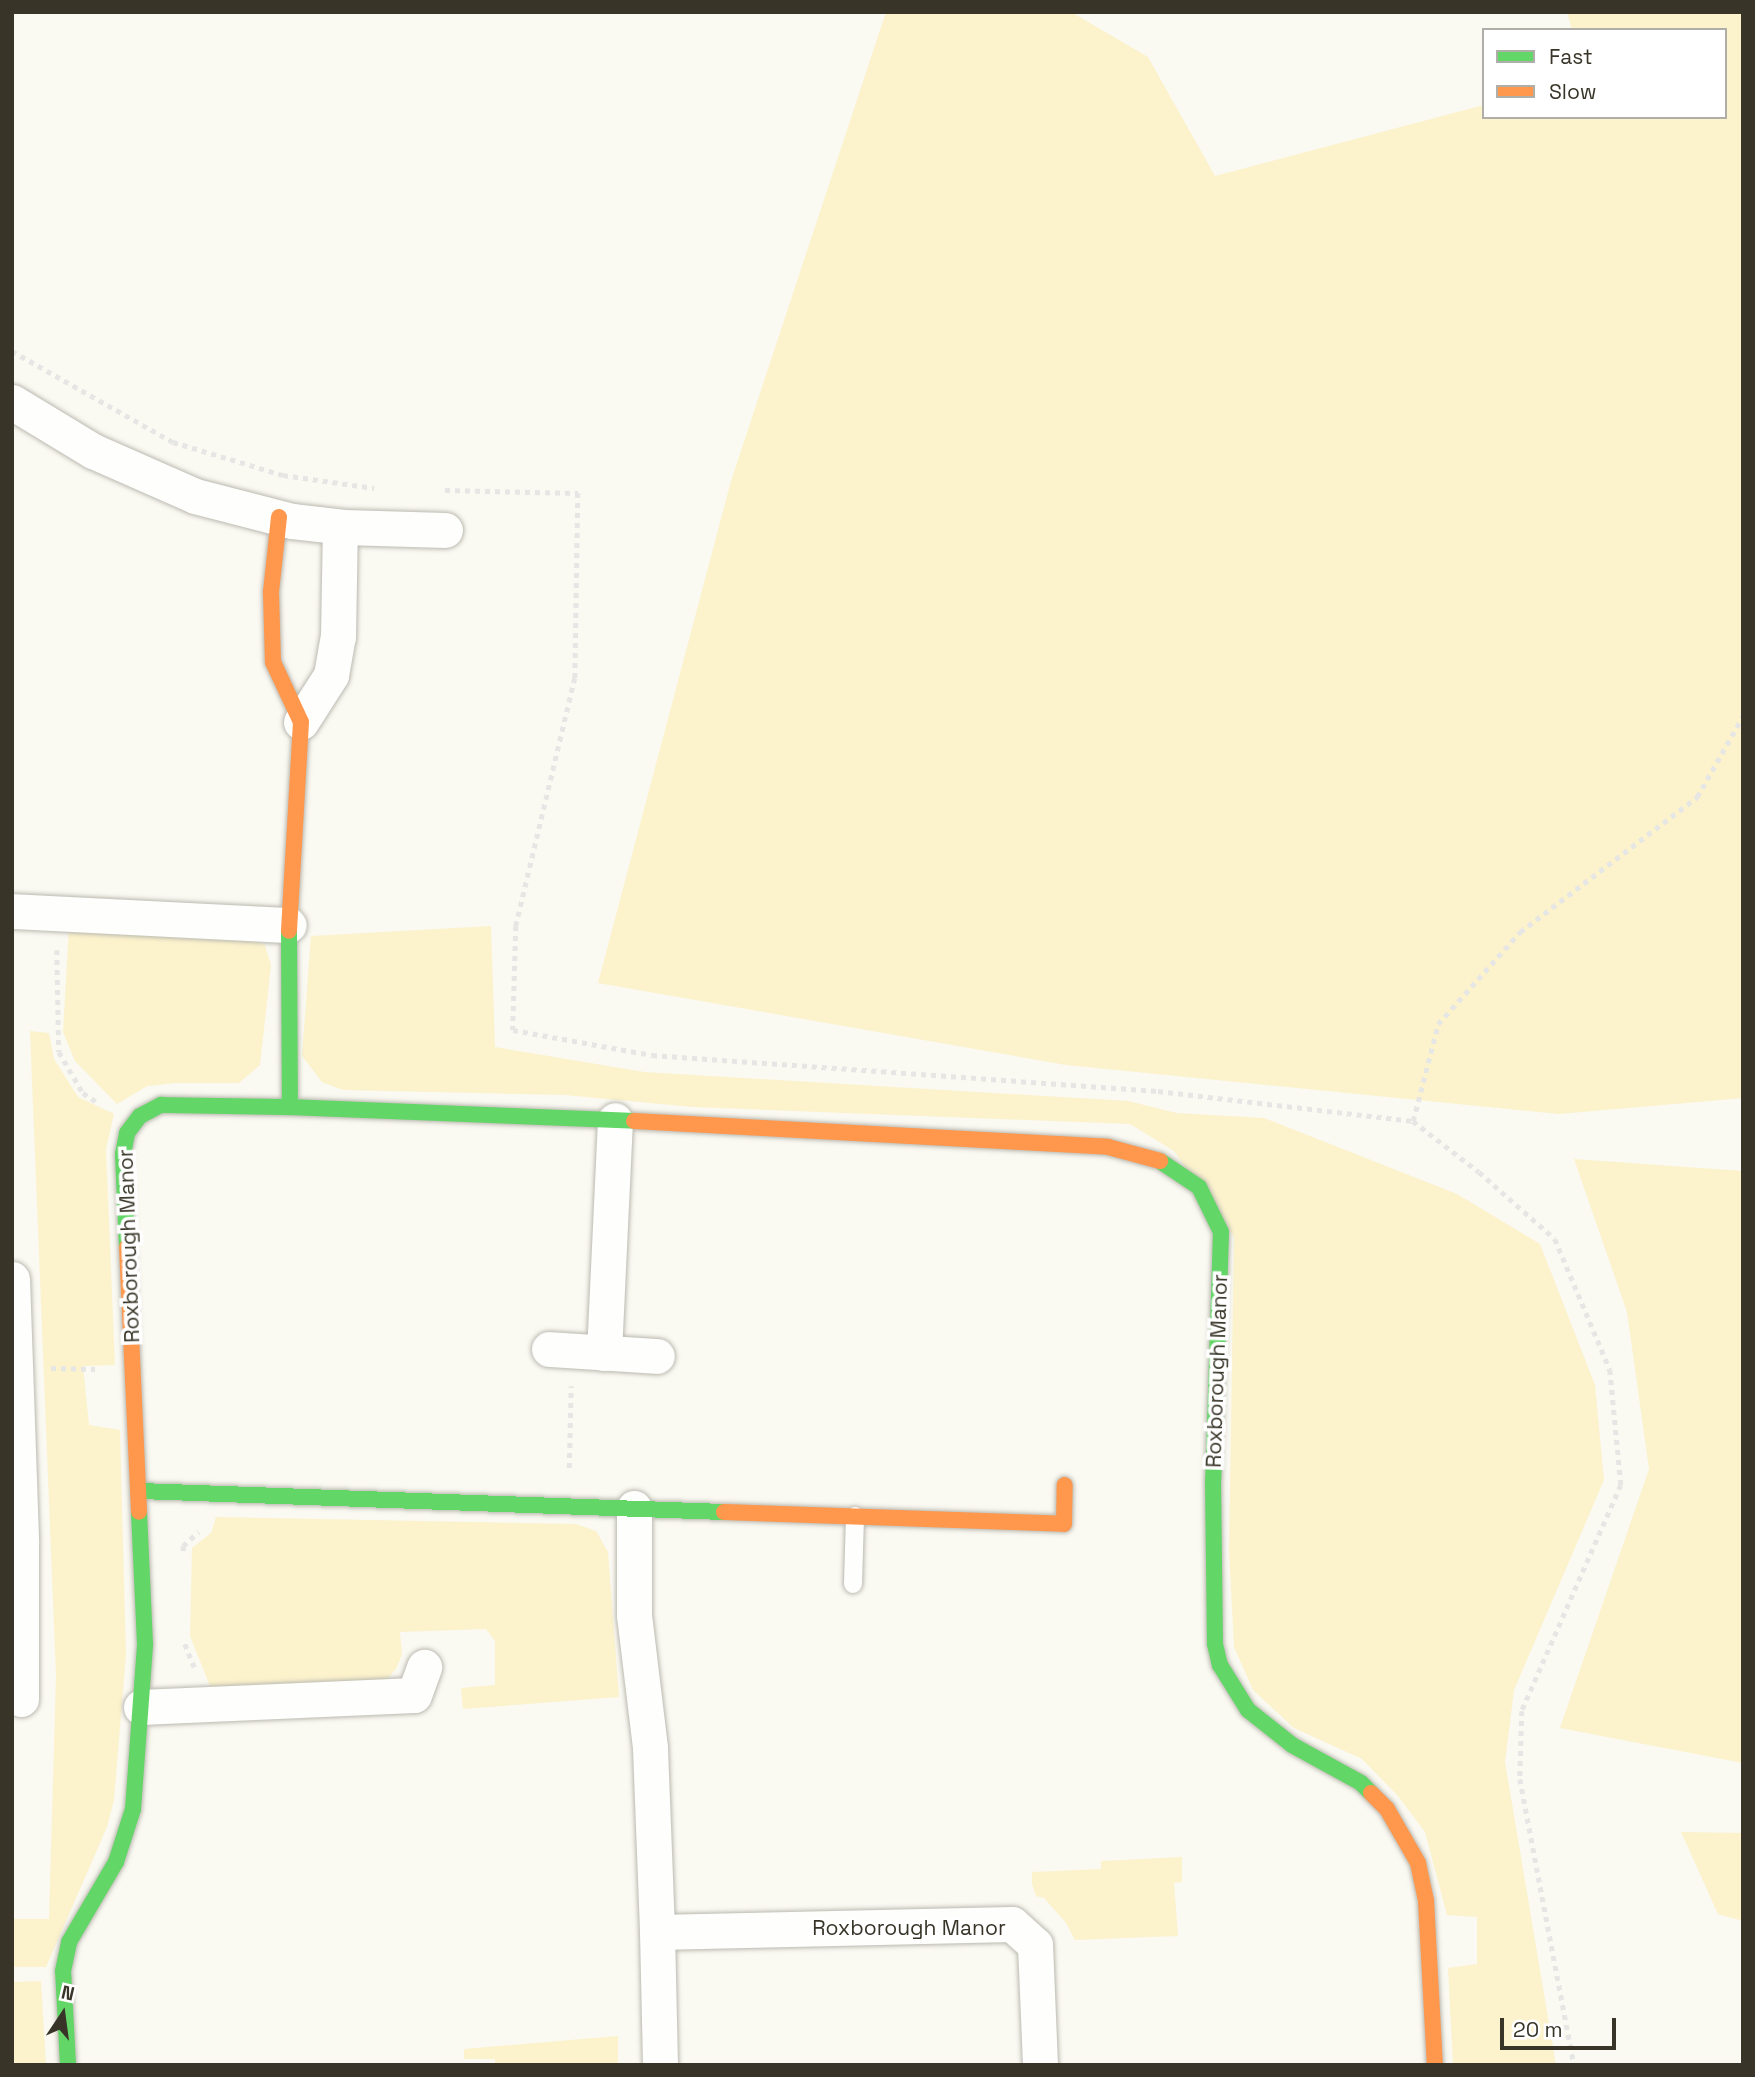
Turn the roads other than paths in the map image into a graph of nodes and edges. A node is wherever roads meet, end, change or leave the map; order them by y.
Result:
1 (12, 402) edge
2 (279, 517) junction
3 (340, 527) junction
4 (445, 530) dead end
5 (301, 722) junction
6 (12, 912) edge
7 (289, 925) junction
8 (290, 1107) junction
9 (615, 1120) junction
10 (12, 1279) edge
11 (657, 1356) dead end
12 (1065, 1485) dead end
13 (141, 1491) junction
14 (634, 1508) junction
15 (855, 1516) junction
16 (853, 1584) dead end
17 (424, 1667) dead end
18 (16, 1706) edge
19 (141, 1707) junction
20 (657, 1931) junction
21 (68, 2065) edge
22 (660, 2065) edge
23 (1040, 2065) edge
24 (1436, 2065) edge

1 - 2 street
2 - 3 street
2 - 5 street
3 - 4 street
3 - 5 street
5 - 7 street
6 - 7 street
7 - 8 street
8 - 9 street, Roxborough Manor
8 - 13 street, Roxborough Manor
9 - 11 street
9 - 24 street, Roxborough Manor
10 - 18 street
12 - 15 street
13 - 14 street
13 - 19 street, Roxborough Manor
14 - 15 street
14 - 20 street
15 - 16 lane
17 - 19 street
19 - 21 street, Roxborough Manor
20 - 22 street
20 - 23 street, Roxborough Manor

